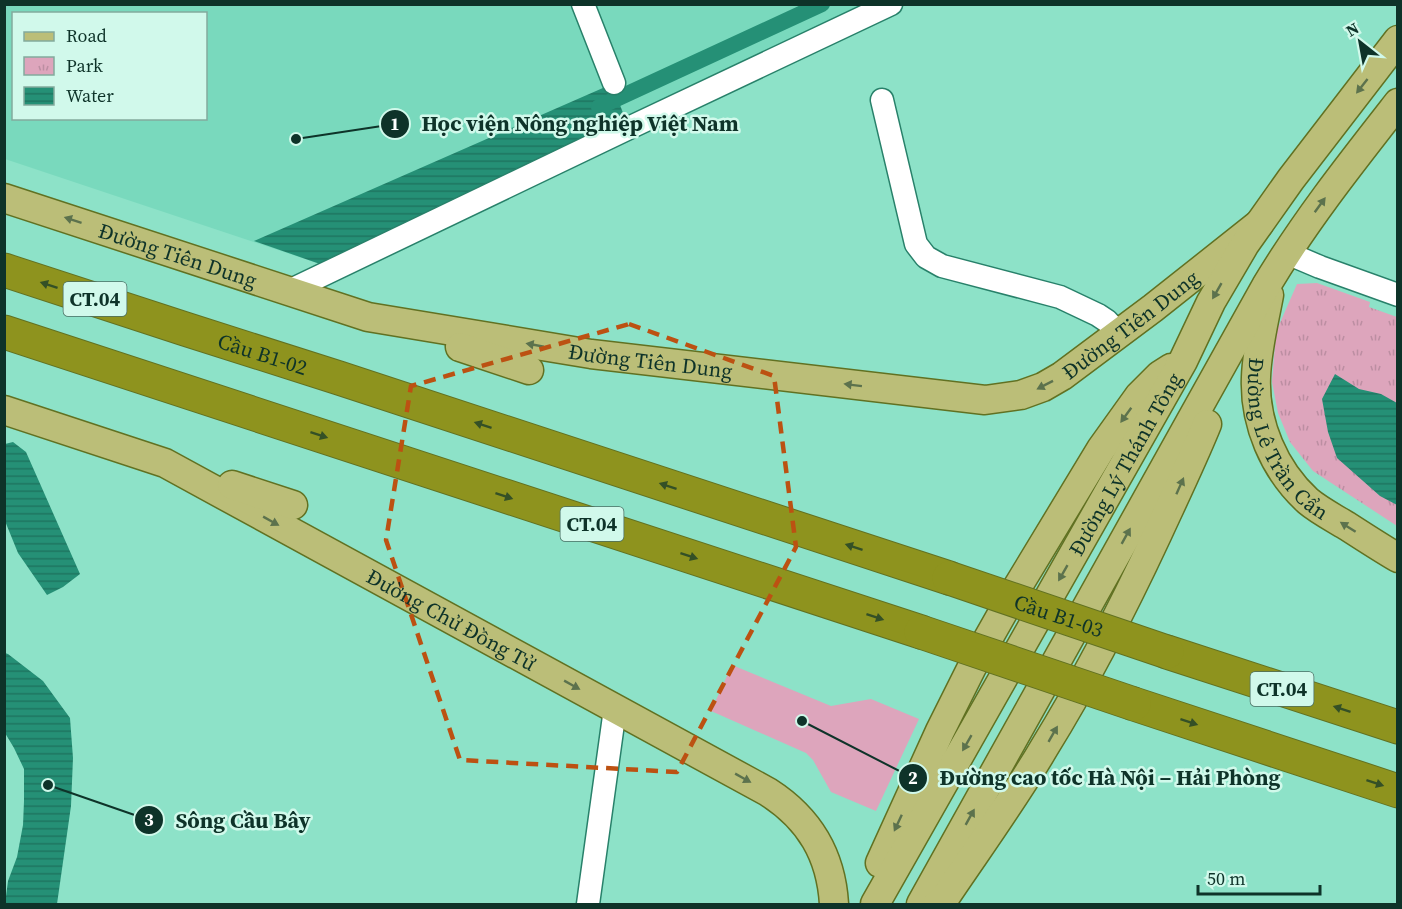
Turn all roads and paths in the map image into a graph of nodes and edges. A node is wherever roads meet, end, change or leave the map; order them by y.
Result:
1 (583, 4) edge
2 (891, 4) edge
3 (1398, 40) edge
4 (614, 82) dead end
5 (882, 100) dead end
6 (1398, 103) edge
7 (4, 198) edge
8 (1259, 224) junction
9 (1280, 264) junction
10 (4, 270) edge
11 (289, 291) junction
12 (1398, 295) edge
13 (368, 317) junction
14 (4, 332) edge
15 (1119, 334) junction
16 (1228, 353) junction
17 (1183, 361) junction
18 (529, 370) dead end
19 (4, 410) edge
20 (165, 463) junction
21 (293, 505) dead end
22 (1398, 558) edge
23 (949, 578) joint
24 (615, 709) junction
25 (1398, 727) edge
26 (1398, 790) edge
27 (588, 904) edge
28 (834, 904) edge
29 (867, 904) edge
30 (875, 904) edge
31 (921, 904) edge
32 (938, 904) edge

1 - 4 street
2 - 11 street
3 -> 8 main road, Đường Lý Thánh Tông
5 - 15 street
9 -> 6 main road, Đường Lý Thánh Tông
11 -> 7 main road, Đường Tiên Dung
8 - 15 main road, Đường Tiên Dung
8 -> 17 main road, Đường Lý Thánh Tông
9 - 12 street
9 - 16 main road, Đường Lý Thánh Tông
22 -> 9 main road, Đường Lê Trần Cẩn
23 -> 10 highway, Cầu B1-02 / CT.04
11 - 13 main road, Đường Tiên Dung
15 -> 13 main road, Đường Tiên Dung
13 - 18 main road
14 -> 26 highway, CT.04, bridge
31 -> 16 main road, Đường Lý Thánh Tông
32 -> 16 main road
17 -> 29 main road
17 -> 30 main road, Đường Lý Thánh Tông
19 - 20 main road, Đường Chử Đồng Tử
20 - 21 main road
20 -> 24 main road, Đường Chử Đồng Tử
25 -> 23 highway, Cầu B1-03 / CT.04, bridge
24 - 27 street
24 -> 28 main road, Đường Chử Đồng Tử

